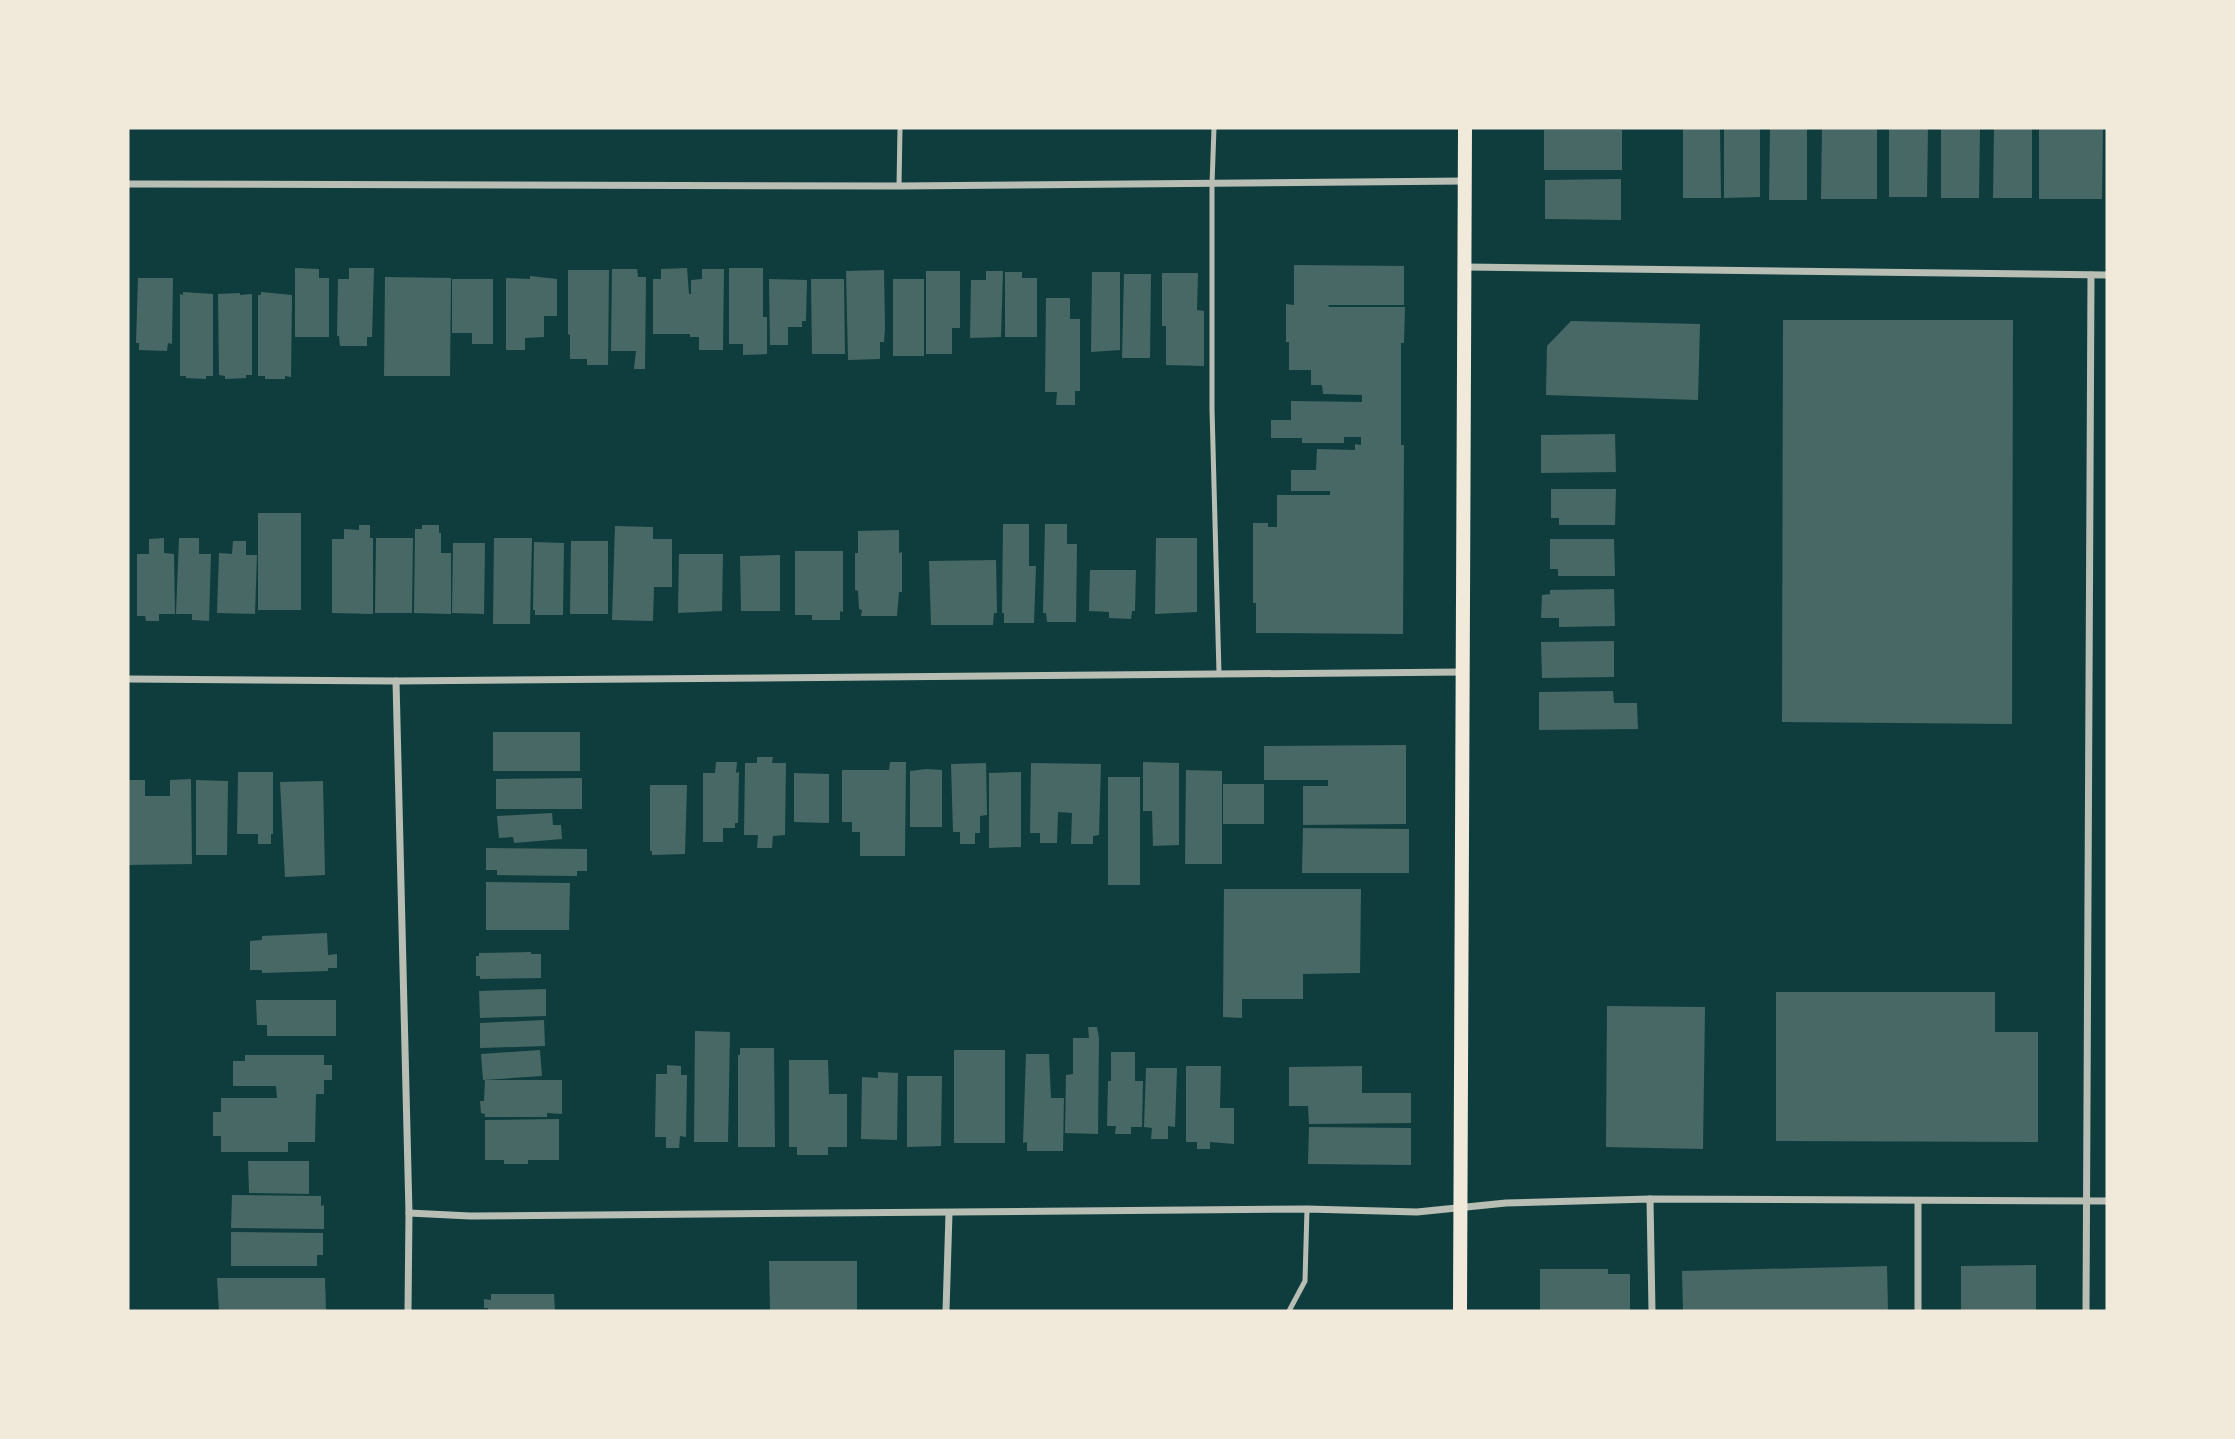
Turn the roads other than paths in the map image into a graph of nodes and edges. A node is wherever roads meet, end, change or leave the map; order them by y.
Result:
1 (900, 128) edge
2 (1214, 128) edge
3 (1465, 128) edge
4 (1465, 181) junction
5 (128, 184) edge
6 (1212, 184) junction
7 (899, 186) junction
8 (1465, 267) junction
9 (2091, 275) junction
10 (2107, 275) edge
11 (1464, 672) junction
12 (1219, 673) junction
13 (128, 679) edge
14 (396, 681) junction
15 (1650, 1199) junction
16 (1918, 1201) junction
17 (2085, 1201) junction
18 (2107, 1201) edge
19 (1307, 1209) junction
20 (1461, 1209) junction
21 (409, 1213) junction
22 (949, 1213) junction
23 (408, 1311) edge
24 (946, 1311) edge
25 (1289, 1311) edge
26 (1460, 1311) edge
27 (1652, 1311) edge
28 (1918, 1311) edge
29 (2086, 1311) edge

1 - 7 lane
2 - 6 lane
3 - 4 main road
4 - 6 street
4 - 8 main road
5 - 7 street
6 - 7 street
6 - 12 lane
8 - 9 street
8 - 11 main road
9 - 10 street
9 - 17 street
11 - 12 street
11 - 20 main road
12 - 14 street
13 - 14 street
14 - 21 street
15 - 16 street
15 - 20 street
15 - 27 street
16 - 17 street
16 - 28 street
17 - 18 street
17 - 29 street
19 - 20 street
19 - 22 street
19 - 25 lane
20 - 26 main road
21 - 22 street
21 - 23 street
22 - 24 street

